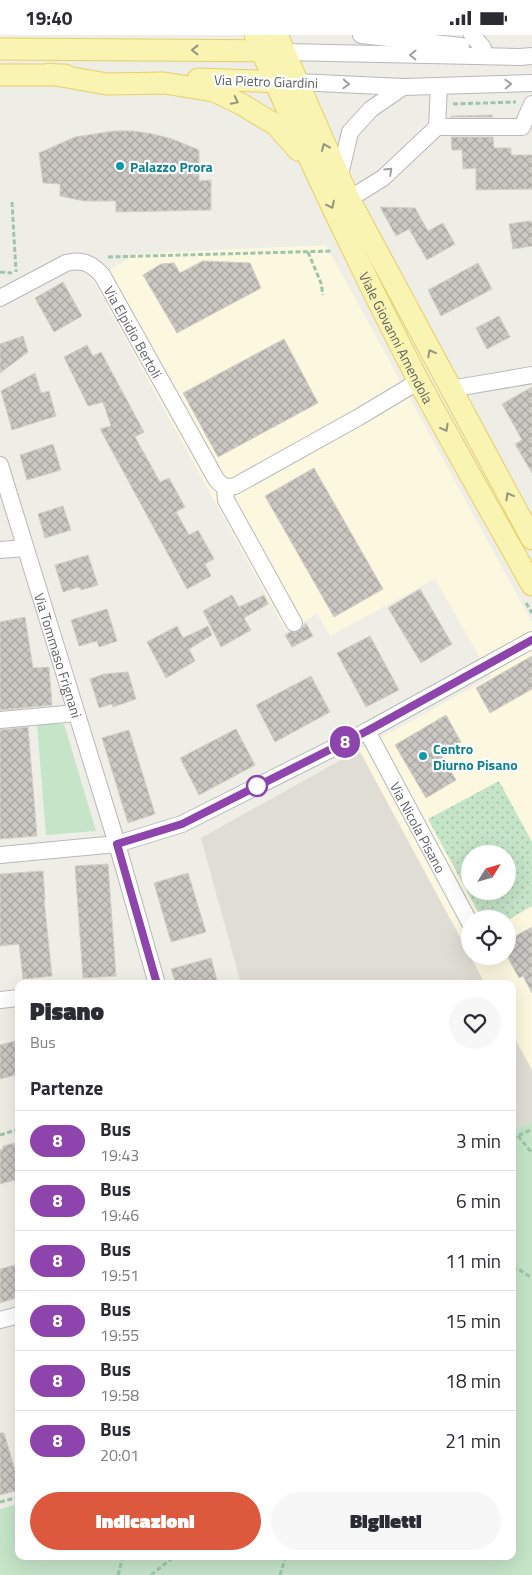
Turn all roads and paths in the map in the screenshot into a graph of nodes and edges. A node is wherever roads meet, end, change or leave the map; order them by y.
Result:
1 (50, 35) edge
2 (361, 35) edge
3 (472, 35) edge
4 (0, 36) edge
5 (258, 43) edge
6 (281, 43) edge
7 (483, 48) junction
8 (0, 49) edge
9 (526, 56) edge
10 (50, 74) junction
11 (0, 75) edge
12 (274, 82) junction
13 (297, 82) junction
14 (532, 84) edge
15 (438, 86) junction
16 (403, 87) junction
17 (532, 104) edge
18 (437, 127) junction
19 (316, 172) junction
20 (339, 179) junction
21 (349, 199) junction
22 (12, 202) dead end
23 (332, 243) dead end
24 (308, 252) junction
25 (102, 255) dead end
26 (24, 269) dead end
27 (0, 272) edge
28 (16, 273) junction
29 (323, 295) dead end
30 (0, 298) edge
31 (532, 375) edge
32 (419, 381) junction
33 (450, 389) junction
34 (0, 465) edge
35 (225, 487) junction
36 (532, 539) edge
37 (25, 548) junction
38 (0, 550) edge
39 (527, 591) edge
40 (532, 613) edge
41 (294, 623) dead end
42 (532, 640) edge
43 (76, 713) junction
44 (0, 720) edge
45 (367, 731) junction
46 (117, 844) junction
47 (0, 855) edge
48 (463, 910) edge
49 (157, 980) edge
50 (15, 998) edge
51 (0, 1000) edge
52 (532, 1129) edge
53 (15, 1130) edge
54 (0, 1135) edge
55 (518, 1136) joint
56 (532, 1153) edge
57 (518, 1269) edge
58 (532, 1278) edge
59 (15, 1316) edge
60 (0, 1320) edge
61 (15, 1498) edge
62 (0, 1502) edge
63 (122, 1560) edge
64 (169, 1560) edge
65 (285, 1560) edge
66 (118, 1575) edge
67 (151, 1575) edge
68 (280, 1575) edge

1 - 4 main road
2 - 7 street
3 - 7 street
5 - 6 main road, Via Pietro Giardini
5 -> 8 main road, Via Pietro Giardini
5 - 12 main road, Viale Giovanni Amendola
9 -> 6 street, Via Pietro Giardini
6 - 13 main road, Viale Giovanni Amendola
7 - 9 street
10 - 11 main road, Via Pietro Giardini
10 - 12 main road, Via Pietro Giardini
10 -> 19 main road
12 - 13 main road, Via Pietro Giardini
12 - 19 main road, Viale Giovanni Amendola
13 -> 16 street, Via Pietro Giardini
20 -> 13 main road, Viale Giovanni Amendola
15 -> 14 street, Via Pietro Giardini
15 - 16 street, Via Pietro Giardini
15 - 18 street
16 - 20 street
17 - 18 street
21 -> 18 street
19 -> 32 main road, Viale Giovanni Amendola
20 - 21 main road, Viale Giovanni Amendola
33 -> 21 main road, Viale Giovanni Amendola
22 - 28 path
23 - 24 path
24 - 25 path
24 - 29 path
26 - 28 path
27 - 28 path
30 - 35 street, Via Elpidio Bertoli
31 - 33 street
32 - 35 street
32 -> 39 main road, Viale Giovanni Amendola
36 -> 33 main road, Viale Giovanni Amendola
34 - 37 street, Via Tommaso Frignani
35 - 41 street, Via Elpidio Bertoli
37 - 38 street
37 - 43 street, Via Tommaso Frignani
39 - 40 path
42 - 45 street
43 - 44 street
43 - 46 street, Via Tommaso Frignani
45 - 46 street
45 - 48 street, Via Nicola Pisano
46 - 47 street
46 - 49 street, Via Tommaso Frignani
50 - 51 street
52 - 55 path
53 - 54 path
55 - 56 path
57 - 58 path
59 - 60 street
61 - 62 path
63 - 66 path
64 - 67 path
65 - 68 path

